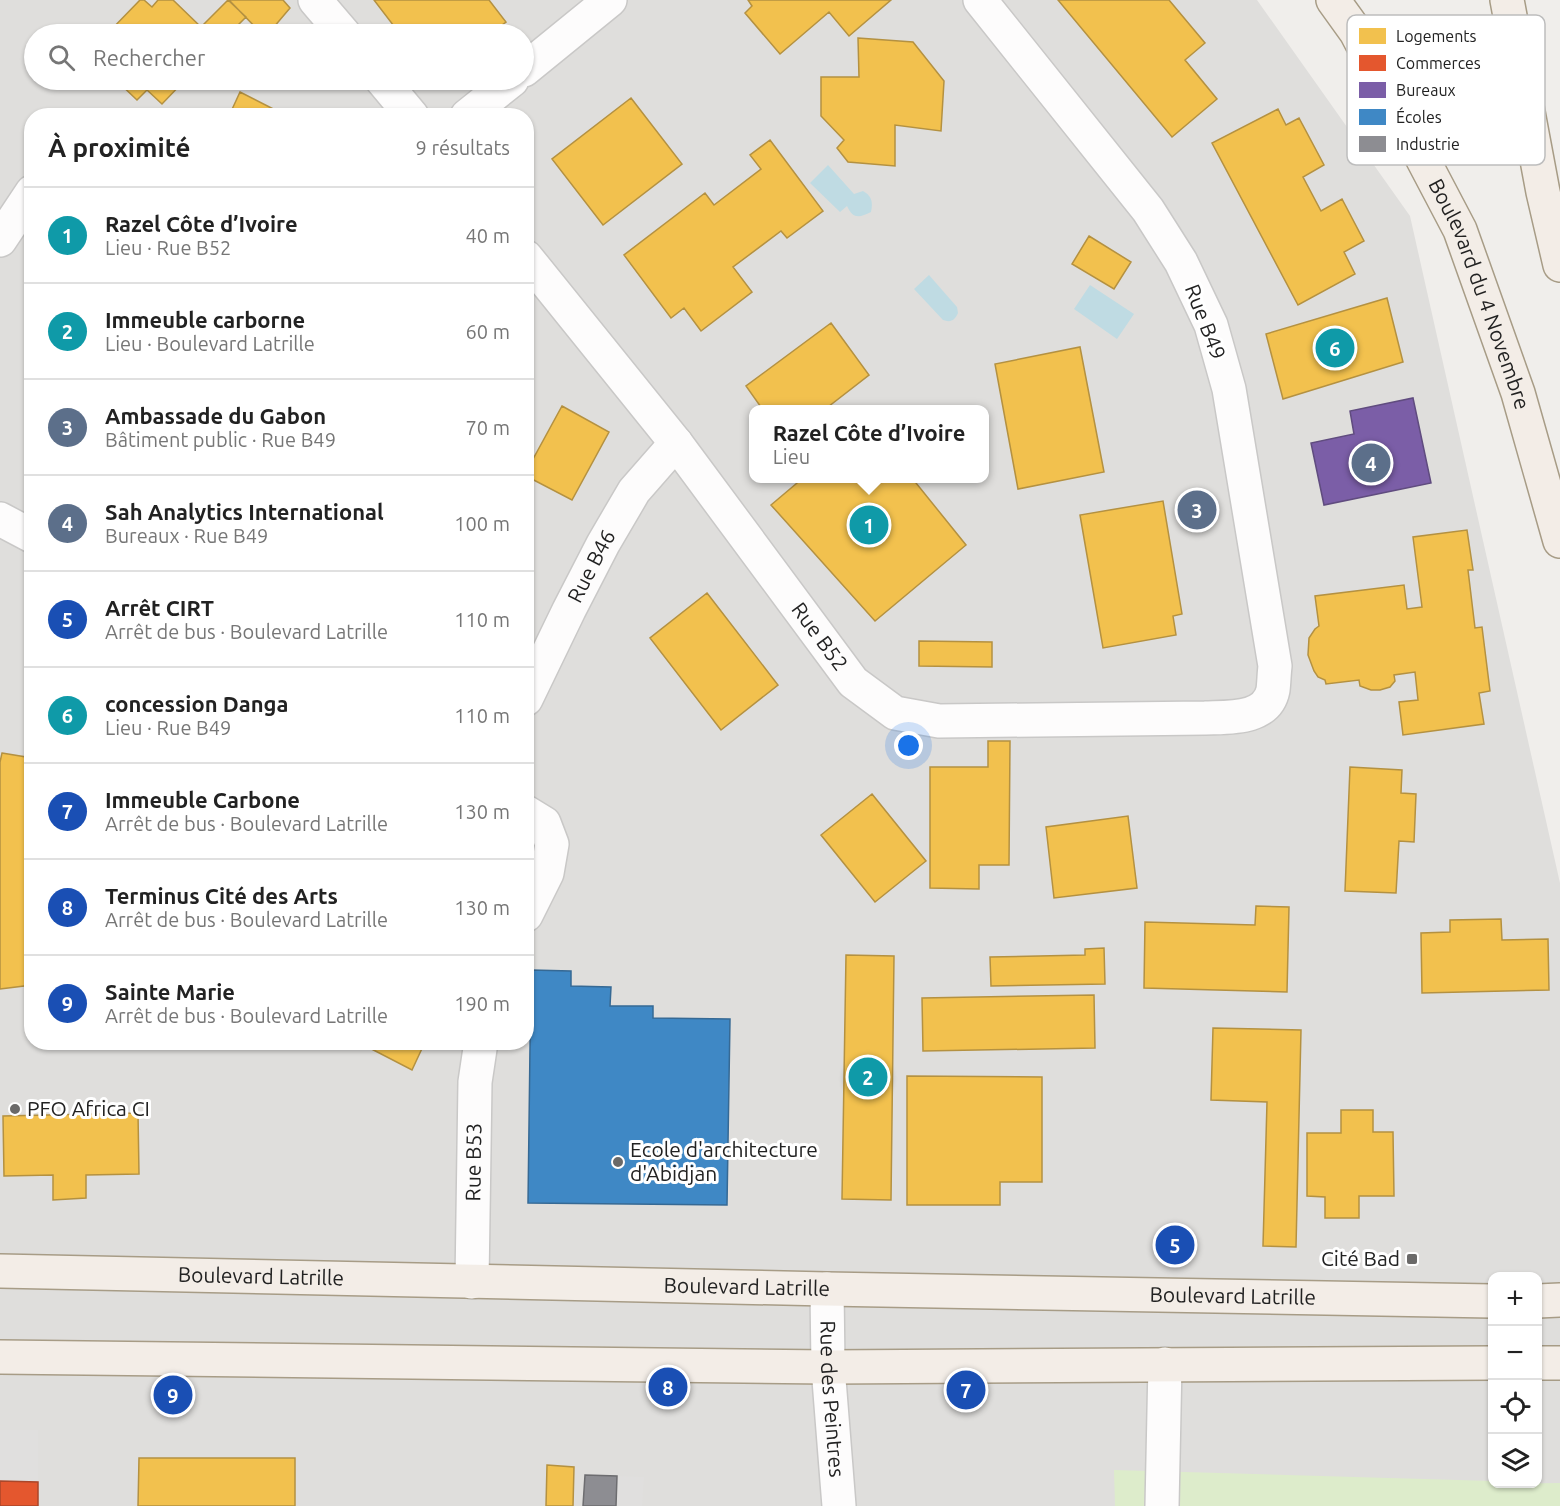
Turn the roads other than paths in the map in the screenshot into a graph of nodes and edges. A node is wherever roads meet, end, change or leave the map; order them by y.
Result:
1 (315, 0) edge
2 (610, 0) edge
3 (980, 0) edge
4 (1333, 0) edge
5 (1507, 0) edge
6 (1510, 15) edge
7 (1347, 19) edge
8 (335, 24) edge
9 (534, 62) edge
10 (390, 90) edge
11 (500, 90) edge
12 (405, 108) edge
13 (477, 108) edge
14 (1426, 165) edge
15 (1538, 165) edge
16 (24, 204) edge
17 (0, 240) edge
18 (1560, 265) edge
19 (534, 267) edge
20 (676, 443) junction
21 (0, 519) edge
22 (24, 532) edge
23 (1560, 541) edge
24 (534, 682) edge
25 (1264, 707) joint
26 (534, 817) edge
27 (534, 899) edge
28 (480, 1050) edge
29 (0, 1271) edge
30 (472, 1282) junction
31 (827, 1289) junction
32 (1542, 1300) edge
33 (1560, 1300) edge
34 (1488, 1301) edge
35 (0, 1357) edge
36 (1542, 1363) edge
37 (1560, 1363) edge
38 (1165, 1364) junction
39 (1488, 1364) edge
40 (828, 1367) junction
41 (839, 1506) edge
42 (1162, 1506) edge

1 - 8 street
2 - 9 street
3 - 25 street, Rue B49
4 - 7 main road, Boulevard du 4 Novembre
5 - 6 main road
10 - 12 street
11 - 13 street
14 - 23 main road, Boulevard du 4 Novembre
15 - 18 main road
16 - 17 street
19 - 20 street, Rue B52
20 - 24 street, Rue B46
20 - 25 street, Rue B52
21 - 22 street
26 - 27 street
28 - 30 street, Rue B53
29 - 30 main road, Boulevard Latrille
30 - 31 main road, Boulevard Latrille
31 - 34 main road, Boulevard Latrille
31 - 40 street, Rue des Peintres
32 - 33 main road
35 - 40 main road
36 - 37 main road
38 - 39 main road
38 - 40 main road
38 - 42 street
40 - 41 street, Rue des Peintres

